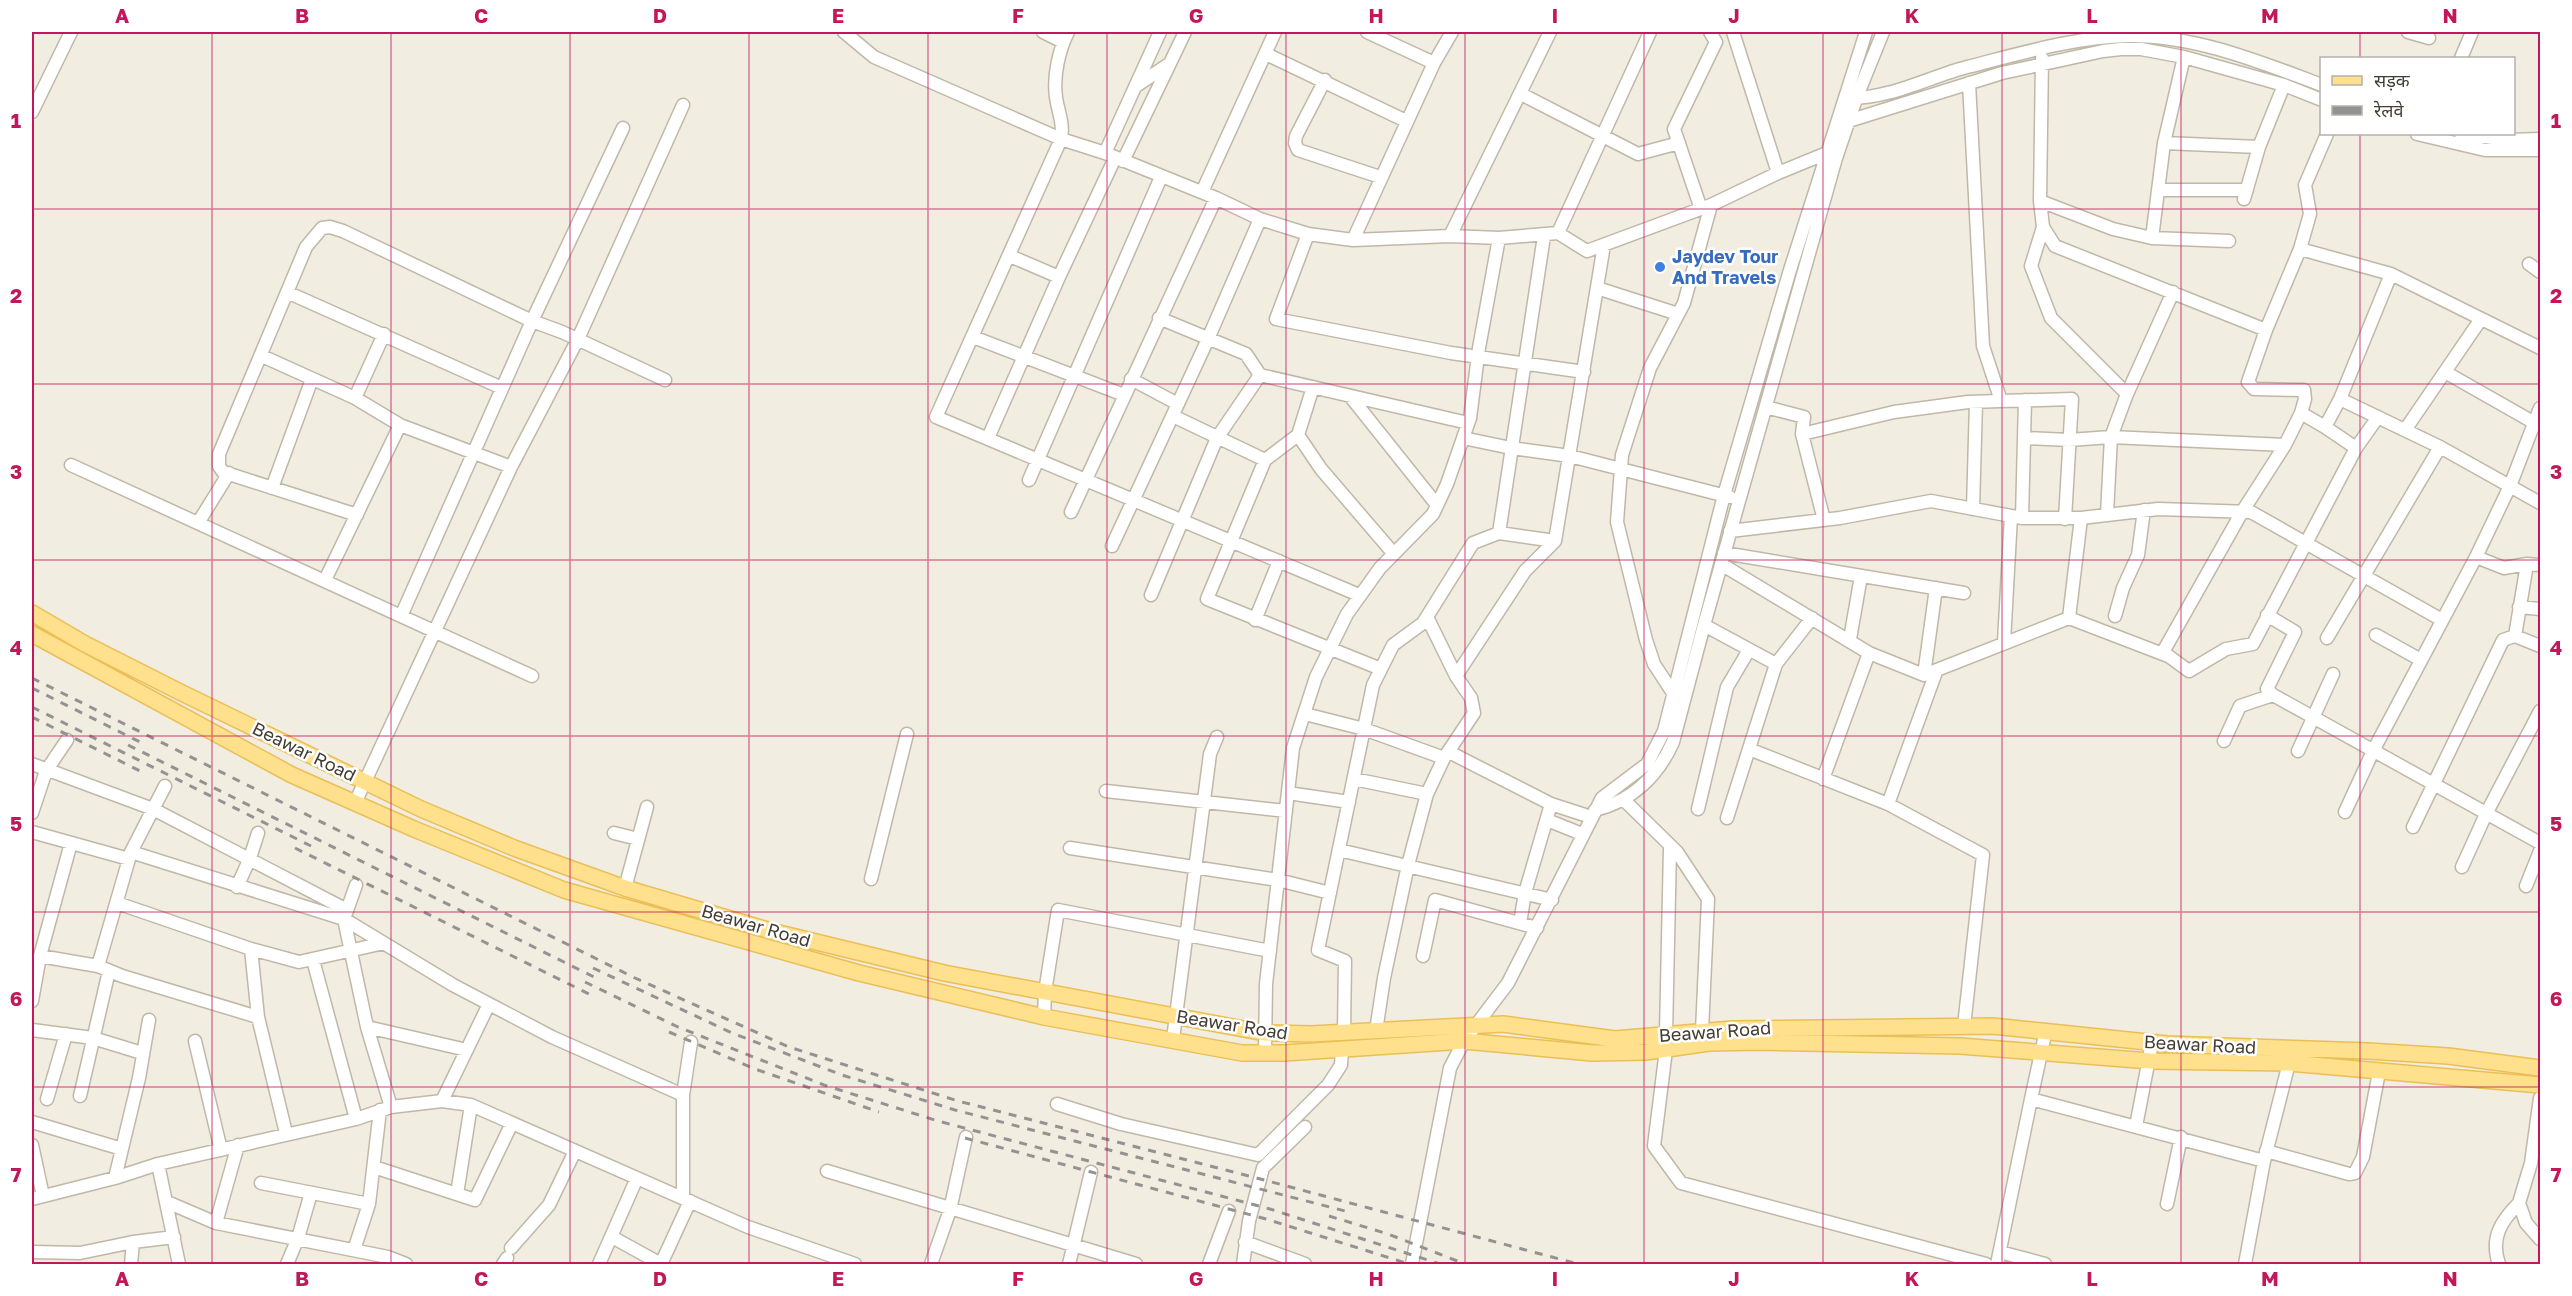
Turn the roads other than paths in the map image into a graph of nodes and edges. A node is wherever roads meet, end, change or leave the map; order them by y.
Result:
1 (71, 32) edge
2 (844, 32) edge
3 (1043, 32) edge
4 (1160, 32) edge
5 (1185, 32) edge
6 (1275, 32) edge
7 (1367, 32) edge
8 (1452, 32) edge
9 (1550, 32) edge
10 (1650, 32) edge
11 (1710, 32) edge
12 (1734, 32) edge
13 (1866, 32) edge
14 (1882, 32) edge
15 (2408, 32) edge
16 (2472, 32) edge
17 (2175, 36) edge
18 (1065, 37) edge
19 (2429, 38) dead end
20 (2041, 50) junction
21 (1266, 54) junction
22 (2184, 57) junction
23 (2461, 57) edge
24 (1170, 63) junction
25 (1434, 63) junction
26 (2042, 64) junction
27 (1325, 80) junction
28 (1970, 83) junction
29 (2320, 84) edge
30 (2284, 85) junction
31 (1136, 86) junction
32 (1521, 94) junction
33 (1850, 98) junction
34 (2320, 99) edge
35 (683, 105) dead end
36 (33, 109) edge
37 (1406, 121) junction
38 (1842, 123) junction
39 (623, 128) dead end
40 (1602, 135) junction
41 (2327, 135) edge
42 (2425, 135) edge
43 (2469, 135) edge
44 (2441, 137) edge
45 (1061, 139) junction
46 (2541, 139) edge
47 (1679, 143) junction
48 (2164, 143) junction
49 (2259, 147) junction
50 (2541, 150) edge
51 (1827, 153) junction
52 (1115, 157) junction
53 (1778, 173) junction
54 (1161, 177) junction
55 (1380, 177) junction
56 (2159, 190) junction
57 (1202, 192) junction
58 (1216, 198) junction
59 (2040, 201) junction
60 (1706, 207) junction
61 (1260, 219) junction
62 (2043, 226) junction
63 (1558, 233) junction
64 (1308, 234) junction
65 (1450, 236) junction
66 (1544, 236) junction
67 (1499, 238) junction
68 (2152, 238) junction
69 (1353, 240) junction
70 (2229, 241) dead end
71 (1604, 245) junction
72 (2300, 249) junction
73 (1010, 256) junction
74 (2529, 264) dead end
75 (2541, 272) edge
76 (2391, 274) junction
77 (1059, 278) junction
78 (1597, 288) junction
79 (2173, 292) junction
80 (289, 293) junction
81 (1678, 314) junction
82 (1159, 318) junction
83 (2481, 319) junction
84 (532, 321) junction
85 (2266, 330) junction
86 (384, 334) junction
87 (973, 337) junction
88 (578, 339) junction
89 (1208, 339) junction
90 (2541, 348) edge
91 (262, 356) junction
92 (1024, 357) junction
93 (1478, 357) junction
94 (1524, 364) junction
95 (1584, 372) junction
96 (2445, 372) junction
97 (1260, 375) junction
98 (1074, 376) junction
99 (312, 379) junction
100 (665, 380) dead end
101 (1131, 380) junction
102 (1313, 387) junction
103 (502, 388) junction
104 (2127, 394) junction
105 (1124, 395) junction
106 (1350, 396) junction
107 (355, 398) junction
108 (2340, 399) junction
109 (2025, 400) junction
110 (2001, 401) junction
111 (1976, 402) junction
112 (1766, 407) junction
113 (2541, 408) edge
114 (1175, 410) junction
115 (2301, 413) junction
116 (2378, 417) junction
117 (1468, 423) junction
118 (2538, 424) edge
119 (400, 425) junction
120 (2325, 427) junction
121 (2405, 430) junction
122 (1802, 434) junction
123 (1298, 435) junction
124 (2111, 437) junction
125 (988, 438) junction
126 (1217, 438) junction
127 (1463, 438) junction
128 (2024, 438) junction
129 (2069, 440) junction
130 (2285, 445) junction
131 (2440, 447) junction
132 (1511, 448) junction
133 (2356, 448) junction
134 (474, 452) junction
135 (1570, 456) junction
136 (1037, 460) junction
137 (1265, 460) junction
138 (71, 465) dead end
139 (511, 467) junction
140 (1620, 469) junction
141 (229, 473) junction
142 (1085, 479) junction
143 (1029, 480) dead end
144 (2510, 486) junction
145 (272, 488) junction
146 (1724, 495) junction
147 (1134, 500) junction
148 (1739, 501) junction
149 (2541, 503) edge
150 (1437, 505) junction
151 (1974, 509) junction
152 (2144, 510) junction
153 (1071, 512) dead end
154 (2242, 512) junction
155 (2107, 514) junction
156 (357, 515) junction
157 (2017, 517) junction
158 (2081, 518) junction
159 (2065, 519) junction
160 (1183, 520) junction
161 (1824, 520) junction
162 (198, 523) junction
163 (1730, 531) junction
164 (1499, 533) junction
165 (1232, 541) junction
166 (1555, 541) junction
167 (2305, 542) junction
168 (1112, 546) dead end
169 (1394, 554) junction
170 (2476, 557) junction
171 (1723, 559) junction
172 (1279, 561) junction
173 (2527, 564) junction
174 (2541, 565) edge
175 (2363, 575) junction
176 (1861, 576) junction
177 (325, 580) junction
178 (1936, 588) junction
179 (1964, 593) dead end
180 (1151, 595) dead end
181 (1359, 595) junction
182 (2519, 607) junction
183 (2541, 609) edge
184 (32, 613) edge
185 (402, 614) junction
186 (2268, 615) junction
187 (2115, 616) dead end
188 (1427, 617) junction
189 (1812, 618) junction
190 (2069, 618) junction
191 (1255, 620) junction
192 (2442, 620) junction
193 (1704, 625) junction
194 (435, 631) junction
195 (32, 634) edge
196 (2376, 635) dead end
197 (2515, 636) junction
198 (2328, 638) dead end
199 (1850, 639) junction
200 (2004, 642) junction
201 (2541, 646) edge
202 (1331, 647) junction
203 (1749, 650) junction
204 (1869, 652) junction
205 (2169, 657) junction
206 (2421, 660) junction
207 (1776, 664) junction
208 (1381, 669) junction
209 (1930, 674) junction
210 (2333, 674) dead end
211 (532, 675) dead end
212 (1456, 676) junction
213 (1673, 693) junction
214 (2272, 695) junction
215 (2541, 711) edge
216 (1305, 714) junction
217 (2314, 718) junction
218 (1364, 729) junction
219 (907, 734) dead end
220 (1217, 737) dead end
221 (67, 740) dead end
222 (2224, 741) dead end
223 (1749, 749) junction
224 (2298, 751) dead end
225 (2373, 751) junction
226 (1446, 755) junction
227 (32, 764) edge
228 (46, 771) junction
229 (1354, 779) junction
230 (1823, 779) junction
231 (365, 782) junction
232 (2433, 784) junction
233 (165, 786) dead end
234 (1106, 791) dead end
235 (1288, 793) junction
236 (1428, 794) junction
237 (1624, 800) junction
238 (1204, 802) junction
239 (1349, 802) junction
240 (355, 803) junction
241 (1551, 804) junction
242 (1888, 804) junction
243 (647, 807) dead end
244 (153, 809) junction
245 (1698, 809) dead end
246 (1286, 811) junction
247 (2345, 812) dead end
248 (32, 813) edge
249 (1593, 813) junction
250 (2486, 813) junction
251 (1727, 818) dead end
252 (1546, 820) junction
253 (2412, 827) dead end
254 (32, 832) edge
255 (258, 833) dead end
256 (614, 833) dead end
257 (1582, 834) junction
258 (638, 839) junction
259 (71, 843) junction
260 (2541, 843) edge
261 (1070, 848) dead end
262 (1670, 848) junction
263 (1339, 850) junction
264 (2541, 851) edge
265 (130, 856) junction
266 (250, 858) junction
267 (1408, 865) junction
268 (1196, 867) junction
269 (2462, 867) dead end
270 (871, 879) dead end
271 (1278, 880) junction
272 (356, 885) dead end
273 (2526, 886) dead end
274 (237, 887) junction
275 (625, 888) junction
276 (1330, 893) junction
277 (1525, 893) junction
278 (666, 900) junction
279 (1552, 900) junction
280 (117, 903) junction
281 (345, 915) junction
282 (660, 919) junction
283 (1520, 923) junction
284 (1537, 927) junction
285 (1187, 935) junction
286 (384, 943) junction
287 (251, 949) junction
288 (352, 950) junction
289 (1270, 951) junction
290 (40, 956) junction
291 (1423, 956) dead end
292 (313, 960) junction
293 (104, 968) junction
294 (1045, 992) junction
295 (32, 1001) edge
296 (489, 1004) junction
297 (1176, 1016) junction
298 (258, 1017) junction
299 (1044, 1017) junction
300 (149, 1020) dead end
301 (1475, 1025) junction
302 (1964, 1026) junction
303 (367, 1027) junction
304 (32, 1030) edge
305 (2046, 1030) junction
306 (1376, 1031) junction
307 (1702, 1031) junction
308 (1344, 1032) junction
309 (1265, 1033) junction
310 (1666, 1034) junction
311 (66, 1035) junction
312 (93, 1038) junction
313 (1173, 1039) junction
314 (195, 1041) dead end
315 (1464, 1041) junction
316 (691, 1042) dead end
317 (2152, 1043) junction
318 (1342, 1049) junction
319 (467, 1050) junction
320 (1666, 1050) junction
321 (2041, 1052) junction
322 (142, 1053) junction
323 (1265, 1053) junction
324 (2150, 1061) junction
325 (2289, 1063) junction
326 (2541, 1068) edge
327 (2379, 1072) junction
328 (2541, 1085) edge
329 (683, 1095) junction
330 (80, 1096) dead end
331 (2541, 1098) edge
332 (46, 1099) dead end
333 (2031, 1099) junction
334 (442, 1101) junction
335 (1057, 1104) dead end
336 (471, 1105) junction
337 (386, 1108) junction
338 (356, 1119) junction
339 (32, 1122) edge
340 (513, 1123) junction
341 (2136, 1126) junction
342 (1305, 1127) dead end
343 (286, 1133) junction
344 (966, 1137) dead end
345 (2181, 1137) junction
346 (32, 1145) edge
347 (238, 1145) junction
348 (122, 1149) junction
349 (221, 1150) junction
350 (575, 1151) junction
351 (2265, 1156) junction
352 (158, 1164) junction
353 (374, 1167) junction
354 (827, 1171) dead end
355 (1091, 1173) dead end
356 (115, 1178) junction
357 (637, 1178) junction
358 (261, 1183) dead end
359 (311, 1193) junction
360 (457, 1194) junction
361 (37, 1198) edge
362 (687, 1200) junction
363 (167, 1202) junction
364 (2519, 1203) junction
365 (369, 1204) junction
366 (2168, 1204) dead end
367 (950, 1210) junction
368 (1229, 1211) dead end
369 (216, 1223) junction
370 (174, 1237) junction
371 (612, 1237) junction
372 (298, 1238) junction
373 (2541, 1239) edge
374 (133, 1242) junction
375 (1245, 1242) junction
376 (1074, 1244) junction
377 (354, 1250) junction
378 (32, 1252) edge
379 (507, 1257) edge
380 (1998, 1258) edge
381 (839, 1262) edge
382 (131, 1264) edge
383 (179, 1264) edge
384 (287, 1264) edge
385 (406, 1264) edge
386 (599, 1264) edge
387 (661, 1264) edge
388 (855, 1264) edge
389 (931, 1264) edge
390 (1069, 1264) edge
391 (1136, 1264) edge
392 (1209, 1264) edge
393 (1243, 1264) edge
394 (1305, 1264) edge
395 (1413, 1264) edge
396 (1986, 1264) edge
397 (2045, 1264) edge
398 (2245, 1264) edge
399 (2499, 1264) edge

1 - 36 street
2 - 45 street
3 - 18 street
4 - 31 street
5 - 24 street
6 - 21 street
7 - 25 street
8 - 25 street
9 - 32 street
10 - 40 street
11 - 47 street
12 - 53 street
13 - 33 street
14 - 33 street
15 - 19 street
16 - 23 street
17 - 20 street
17 - 29 street
18 - 45 street
20 - 26 street
20 - 33 street
21 - 27 street
21 - 57 street
22 - 26 street
22 - 30 street
22 - 48 street
24 - 31 street
24 - 52 street
25 - 37 street
26 - 28 street
26 - 59 street
27 - 37 street
27 - 55 street
28 - 38 street
28 - 110 street
30 - 34 street
30 - 49 street
31 - 52 street
32 - 40 street
32 - 65 street
33 - 38 street
35 - 88 street
37 - 55 street
38 - 51 street
38 - 112 street
39 - 84 street
40 - 47 street
40 - 63 street
41 - 72 street
42 - 44 street
43 - 46 street
44 - 50 street
45 - 52 street
45 - 73 street
47 - 60 street
48 - 49 street
48 - 56 street
49 - 56 street
51 - 53 street
51 - 146 street
52 - 54 street
52 - 77 street
53 - 60 street
54 - 57 street
54 - 98 street
55 - 69 street
56 - 68 street
57 - 58 street
58 - 61 street
58 - 82 street
59 - 62 street
59 - 68 street
60 - 71 street
60 - 81 street
61 - 64 street
61 - 89 street
62 - 79 street
62 - 104 street
63 - 66 street
63 - 71 street
64 - 69 street
64 - 93 street
65 - 67 street
65 - 69 street
66 - 67 street
66 - 94 street
67 - 93 street
68 - 70 street
71 - 78 street
72 - 76 street
72 - 85 street
73 - 77 street
73 - 87 street
74 - 75 street
76 - 83 street
76 - 108 street
77 - 92 street
78 - 81 street
78 - 95 street
79 - 85 street
79 - 104 street
80 - 84 street
80 - 86 street
80 - 91 street
81 - 140 street
82 - 89 street
82 - 101 street
83 - 90 street
83 - 96 street
84 - 88 street
84 - 103 street
85 - 115 street
86 - 103 street
86 - 107 street
87 - 92 street
87 - 125 street
88 - 100 street
88 - 139 street
89 - 97 street
89 - 114 street
91 - 99 street
91 - 141 street
92 - 98 street
92 - 125 street
93 - 94 street
93 - 117 street
94 - 95 street
94 - 132 street
95 - 135 street
96 - 118 street
96 - 121 street
97 - 102 street
97 - 126 street
98 - 105 street
98 - 136 street
99 - 107 street
99 - 145 street
101 - 105 street
101 - 114 street
102 - 106 street
102 - 123 street
103 - 134 street
104 - 124 street
105 - 142 street
106 - 117 street
106 - 150 street
107 - 119 street
108 - 116 street
108 - 120 street
109 - 110 street
109 - 128 street
109 - 129 street
110 - 111 street
111 - 122 street
111 - 151 street
112 - 122 street
112 - 148 street
113 - 118 street
114 - 126 street
114 - 147 street
115 - 120 street
115 - 130 street
116 - 121 street
116 - 133 street
117 - 127 street
118 - 144 street
119 - 134 street
119 - 156 street
120 - 133 street
121 - 131 street
122 - 161 street
123 - 137 street
123 - 169 street
124 - 129 street
124 - 130 street
124 - 155 street
125 - 136 street
126 - 137 street
126 - 160 street
127 - 132 street
127 - 150 street
128 - 129 street
128 - 157 street
129 - 159 street
130 - 154 street
131 - 144 street
131 - 175 street
132 - 135 street
132 - 164 street
133 - 167 street
134 - 139 street
134 - 185 street
135 - 140 street
135 - 166 street
136 - 142 street
136 - 143 street
137 - 165 street
138 - 162 street
139 - 194 street
140 - 146 street
140 - 213 street
141 - 145 street
141 - 162 street
142 - 147 street
142 - 153 street
144 - 149 street
144 - 170 street
145 - 156 street
146 - 148 street
146 - 213 street
147 - 160 street
147 - 168 street
148 - 163 street
150 - 169 street
151 - 157 street
151 - 161 street
152 - 154 street
152 - 155 street
152 - 187 street
154 - 167 street
154 - 205 street
155 - 158 street
156 - 177 street
157 - 159 street
157 - 200 street
158 - 159 street
158 - 190 street
160 - 165 street
160 - 180 street
161 - 163 street
162 - 177 street
163 - 171 street
164 - 166 street
164 - 188 street
165 - 172 street
165 - 191 street
166 - 212 street
167 - 175 street
167 - 186 street
169 - 181 street
170 - 173 street
170 - 192 street
171 - 176 street
171 - 189 street
171 - 193 street
172 - 181 street
172 - 191 street
173 - 174 street
173 - 182 street
175 - 192 street
175 - 198 street
176 - 178 street
176 - 199 street
177 - 185 street
178 - 179 street
178 - 209 street
181 - 202 street
182 - 183 street
182 - 197 street
184 - 231 main road, Beawar Road
185 - 194 street
186 - 205 street
186 - 214 street
188 - 208 street
188 - 212 street
189 - 199 street
189 - 207 street
190 - 200 street
190 - 205 street
191 - 202 street
192 - 206 street
193 - 203 street
193 - 237 street
194 - 211 street
194 - 231 street
195 - 240 main road, Beawar Road
196 - 206 street
197 - 201 street
197 - 232 street
199 - 204 street
200 - 209 street
202 - 208 street
202 - 216 street
203 - 207 street
203 - 245 street
204 - 209 street
204 - 230 street
206 - 225 street
207 - 223 street
208 - 218 street
209 - 242 street
210 - 217 street
212 - 226 street
213 - 249 street
214 - 217 street
214 - 222 street
215 - 250 street
216 - 218 street
216 - 235 street
217 - 224 street
217 - 225 street
218 - 226 street
218 - 229 street
219 - 270 street
220 - 238 street
221 - 228 street
223 - 230 street
223 - 251 street
225 - 232 street
225 - 247 street
226 - 236 street
226 - 241 street
227 - 228 street
228 - 244 street
228 - 248 street
229 - 236 street
229 - 239 street
230 - 242 street
231 - 240 street
231 - 275 main road, Beawar Road
232 - 250 street
232 - 253 street
233 - 244 street
234 - 238 street
235 - 239 street
235 - 246 street
236 - 267 street
237 - 249 street
237 - 262 street
238 - 246 street
238 - 268 street
239 - 263 street
240 - 282 main road, Beawar Road
241 - 249 street
241 - 252 street
242 - 302 street
243 - 258 street
244 - 265 street
244 - 266 street
246 - 271 street
249 - 257 street
250 - 260 street
250 - 269 street
252 - 257 street
252 - 277 street
254 - 259 street
255 - 266 street
256 - 258 street
257 - 279 street
258 - 275 street
259 - 265 street
259 - 290 street
261 - 268 street
262 - 307 street
262 - 310 street
263 - 267 street
263 - 276 street
264 - 273 street
265 - 274 street
265 - 280 street
266 - 274 street
266 - 281 street
267 - 277 street
267 - 306 street
268 - 271 street
268 - 285 street
271 - 276 street
271 - 289 street
272 - 281 street
274 - 281 street
275 - 278 main road, Beawar Road
276 - 308 street
277 - 279 street
277 - 283 street
278 - 282 main road
278 - 294 main road, Beawar Road
279 - 284 street
280 - 287 street
280 - 293 street
281 - 286 street
281 - 288 street
282 - 299 main road, Beawar Road
283 - 284 street
283 - 291 street
284 - 301 street
285 - 289 street
285 - 294 street
285 - 297 street
286 - 288 street
286 - 296 street
287 - 292 street
287 - 298 street
288 - 292 street
288 - 303 street
289 - 309 street
290 - 293 street
290 - 295 street
292 - 338 street
293 - 298 street
293 - 312 street
294 - 297 main road, Beawar Road
294 - 299 street
296 - 319 street
296 - 329 street
297 - 309 main road, Beawar Road
297 - 313 street
298 - 343 street
299 - 313 main road, Beawar Road
300 - 322 street
301 - 306 main road, Beawar Road
301 - 310 main road, Beawar Road
301 - 315 street
302 - 305 main road, Beawar Road
302 - 307 main road, Beawar Road
303 - 319 street
303 - 337 street
304 - 311 street
305 - 317 main road, Beawar Road
305 - 321 street
306 - 308 main road, Beawar Road
307 - 310 main road, Beawar Road
308 - 309 main road, Beawar Road
309 - 323 street
311 - 312 street
311 - 332 street
312 - 322 street
312 - 330 street
313 - 323 main road, Beawar Road
314 - 349 street
315 - 318 main road, Beawar Road
315 - 320 main road, Beawar Road
315 - 395 street
316 - 329 street
317 - 324 street
317 - 326 main road, Beawar Road
318 - 323 main road, Beawar Road
318 - 335 street
319 - 334 street
320 - 321 main road, Beawar Road
320 - 396 street
321 - 324 main road, Beawar Road
321 - 333 street
322 - 348 street
324 - 325 main road, Beawar Road
324 - 341 street
325 - 327 main road, Beawar Road
325 - 351 street
327 - 328 main road, Beawar Road
327 - 351 street
329 - 362 street
331 - 364 street
333 - 341 street
333 - 380 street
334 - 336 street
334 - 337 street
336 - 340 street
336 - 360 street
337 - 338 street
337 - 353 street
338 - 343 street
339 - 348 street
340 - 350 street
340 - 360 street
341 - 345 street
342 - 375 street
343 - 347 street
344 - 367 street
345 - 351 street
345 - 366 street
346 - 361 street
347 - 349 street
347 - 369 street
348 - 356 street
349 - 352 street
350 - 357 street
350 - 379 street
351 - 398 street
352 - 356 street
352 - 363 street
353 - 360 street
353 - 365 street
354 - 367 street
355 - 376 street
356 - 361 street
357 - 362 street
357 - 371 street
358 - 359 street
359 - 365 street
359 - 372 street
362 - 381 street
362 - 387 street
363 - 369 street
363 - 370 street
364 - 373 street
364 - 399 street
365 - 377 street
367 - 376 street
367 - 389 street
368 - 392 street
369 - 372 street
370 - 374 street
370 - 383 street
371 - 386 street
371 - 387 street
372 - 377 street
372 - 384 street
374 - 378 street
374 - 382 street
375 - 393 street
375 - 394 street
376 - 390 street
376 - 391 street
377 - 385 street
380 - 397 street
381 - 388 street

